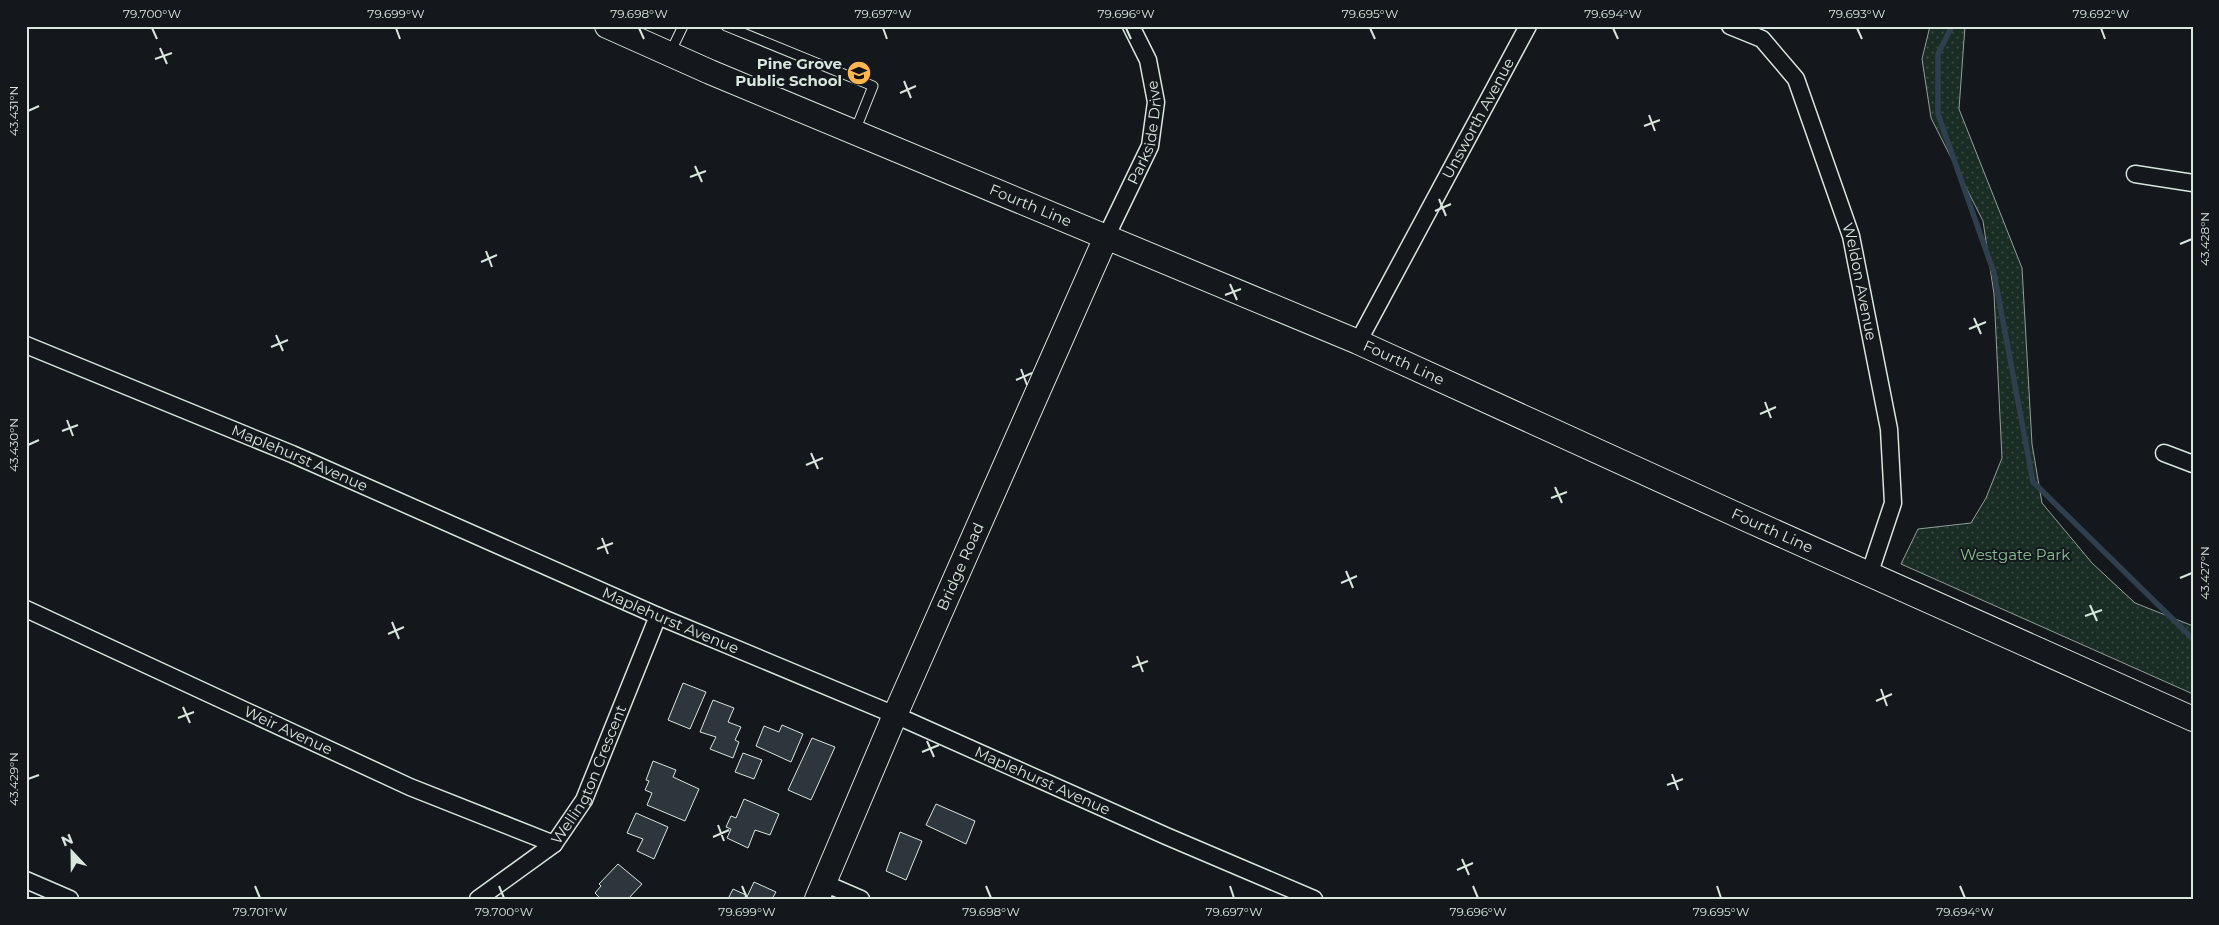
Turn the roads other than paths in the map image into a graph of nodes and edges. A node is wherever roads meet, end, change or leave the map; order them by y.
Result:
1 (607, 26) edge
2 (683, 26) edge
3 (726, 26) edge
4 (1131, 26) edge
5 (1528, 26) edge
6 (1730, 26) edge
7 (669, 54) junction
8 (855, 132) junction
9 (2135, 174) dead end
10 (2193, 183) edge
11 (1106, 235) junction
12 (1358, 342) junction
13 (26, 345) edge
14 (2164, 453) dead end
15 (2193, 464) edge
16 (1869, 575) junction
17 (26, 609) edge
18 (658, 616) junction
19 (895, 715) junction
20 (2193, 719) edge
21 (554, 844) junction
22 (26, 880) edge
23 (820, 891) edge
24 (70, 899) edge
25 (478, 899) edge
26 (862, 899) edge
27 (1314, 899) edge

1 - 7 street, Fourth Line
2 - 7 lane
3 - 8 lane
4 - 11 street, Parkside Drive
5 - 12 street, Unsworth Avenue
6 - 16 street, Weldon Avenue
7 - 8 street, Fourth Line
8 - 11 street, Fourth Line
9 - 10 street
11 - 12 street, Fourth Line
11 - 19 street, Bridge Road
12 - 16 street, Fourth Line
13 - 18 street, Maplehurst Avenue
14 - 15 street
16 - 20 street, Fourth Line
17 - 21 street, Weir Avenue
18 - 19 street, Maplehurst Avenue
18 - 21 street, Wellington Crescent
19 - 23 street, Bridge Road
19 - 27 street, Maplehurst Avenue
21 - 25 street, Wellington Crescent
22 - 24 street
23 - 26 street

